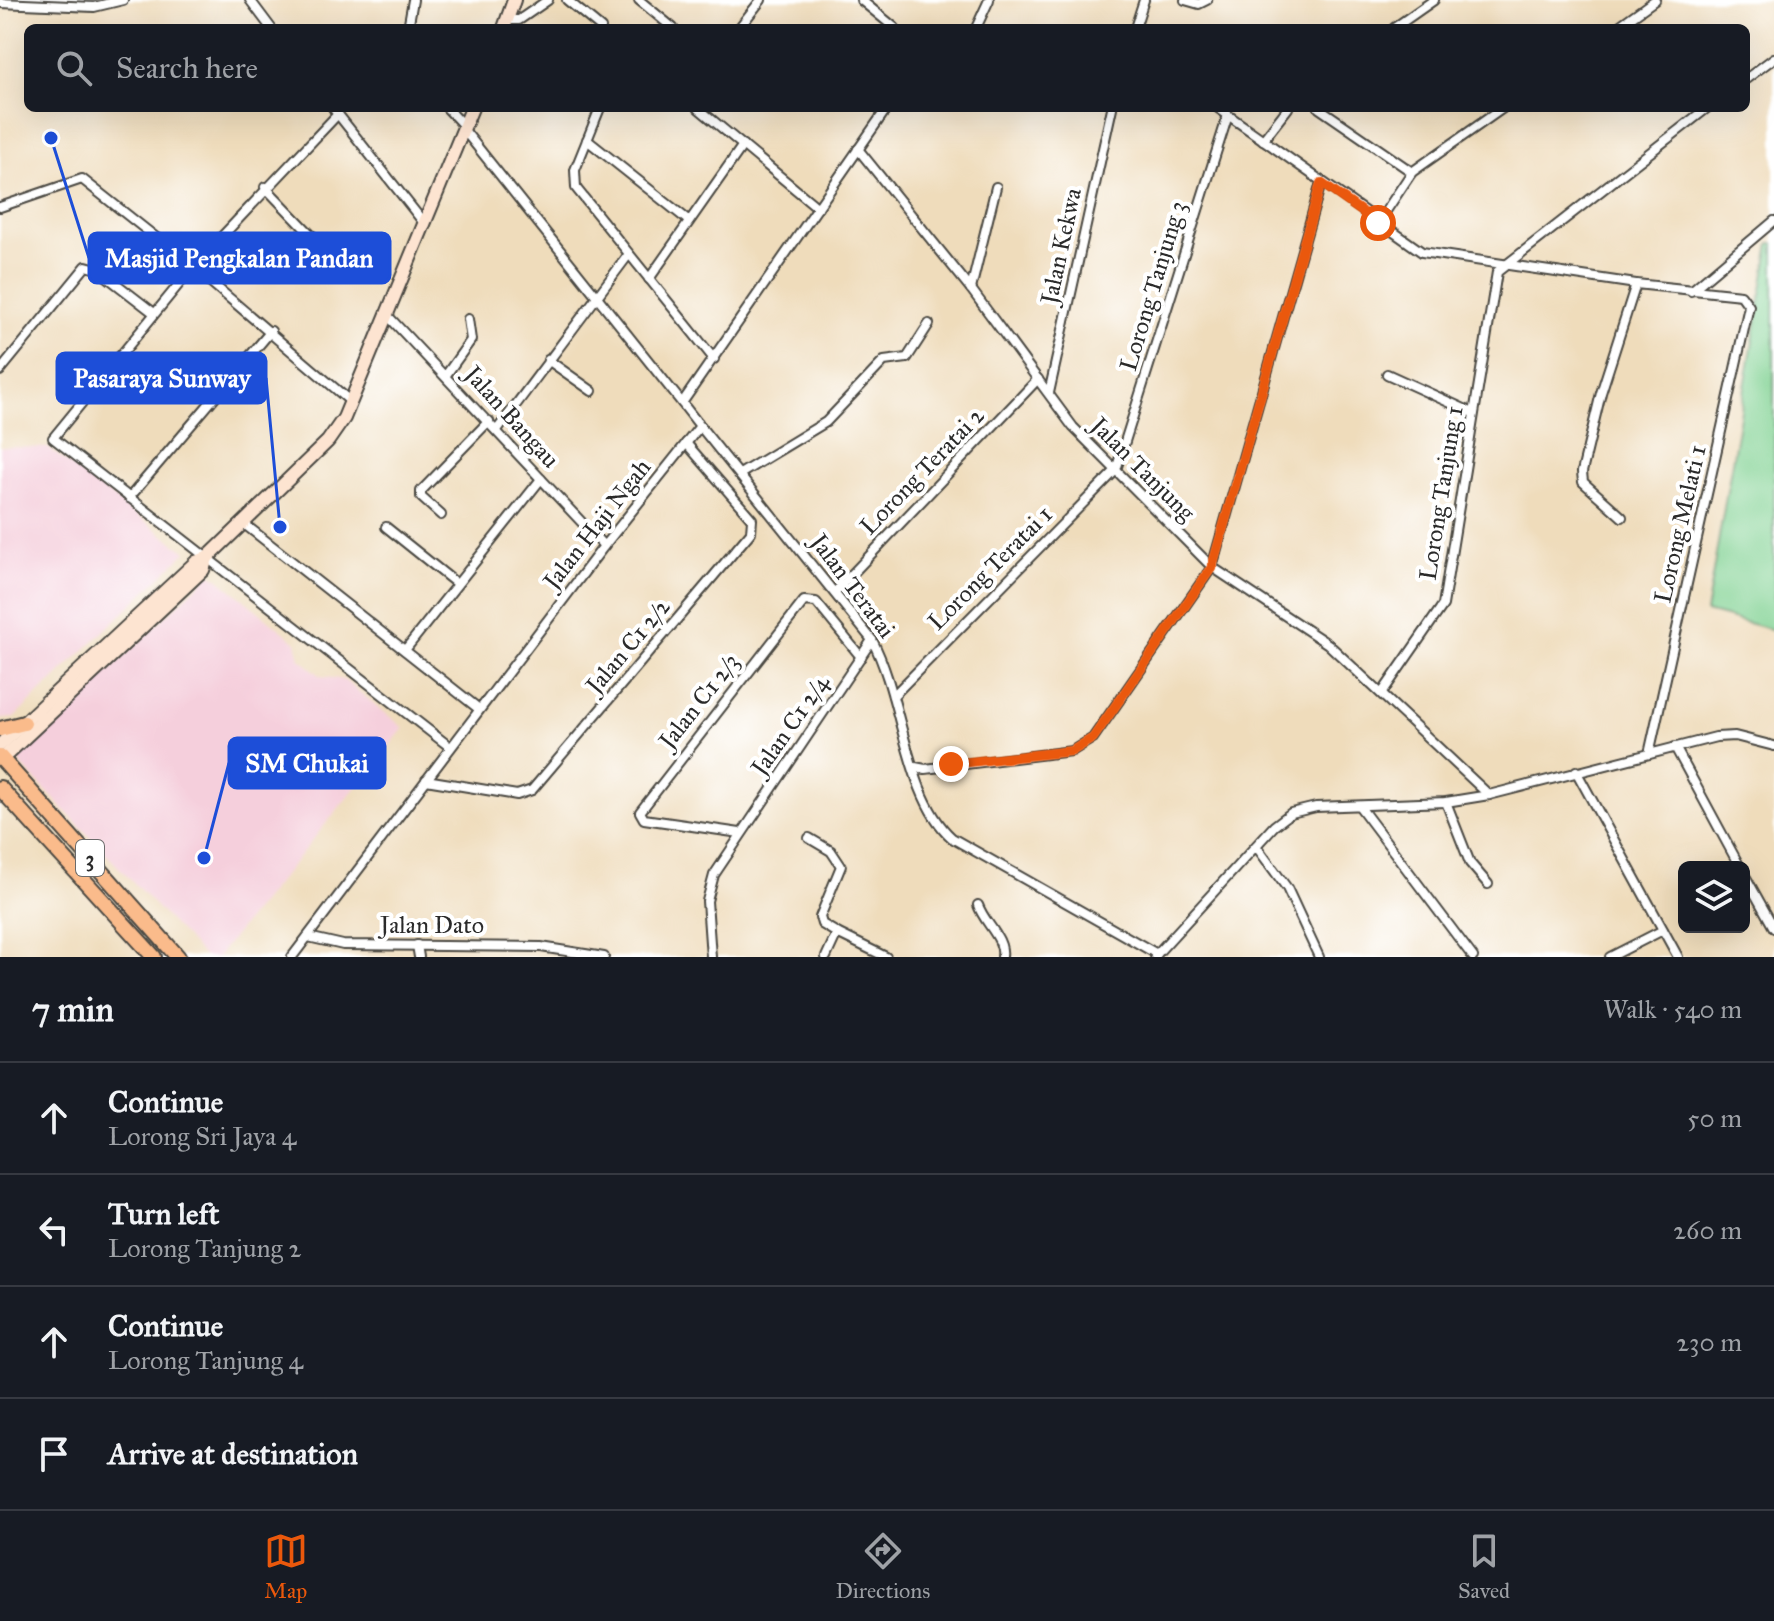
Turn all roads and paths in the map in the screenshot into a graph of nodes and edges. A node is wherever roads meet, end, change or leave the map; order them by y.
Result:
1 (123, 0) edge
2 (250, 0) edge
3 (413, 0) edge
4 (514, 0) edge
5 (548, 0) edge
6 (567, 0) edge
7 (639, 0) edge
8 (761, 0) edge
9 (861, 0) edge
10 (989, 0) edge
11 (1144, 0) edge
12 (1185, 0) edge
13 (1207, 0) edge
14 (1434, 0) edge
15 (1655, 0) edge
16 (0, 3) edge
17 (76, 3) edge
18 (268, 24) edge
19 (409, 24) edge
20 (505, 24) edge
21 (596, 24) edge
22 (668, 24) edge
23 (744, 24) edge
24 (890, 24) edge
25 (978, 24) edge
26 (1136, 24) edge
27 (1400, 24) edge
28 (1622, 24) edge
29 (1774, 58) edge
30 (1750, 76) edge
31 (334, 112) edge
32 (336, 112) edge
33 (450, 112) edge
34 (470, 112) edge
35 (598, 112) edge
36 (703, 112) edge
37 (884, 112) edge
38 (1111, 112) edge
39 (1224, 112) edge
40 (1285, 112) edge
41 (1325, 112) edge
42 (1497, 112) edge
43 (1702, 112) edge
44 (1228, 115) junction
45 (464, 128) junction
46 (587, 140) junction
47 (1263, 140) junction
48 (743, 145) junction
49 (858, 149) junction
50 (1412, 172) junction
51 (1321, 183) junction
52 (265, 187) junction
53 (996, 187) dead end
54 (0, 207) edge
55 (818, 208) junction
56 (689, 221) junction
57 (1774, 221) edge
58 (424, 223) junction
59 (1378, 223) junction
60 (318, 242) dead end
61 (629, 254) junction
62 (1504, 263) junction
63 (193, 267) junction
64 (649, 279) junction
65 (1636, 284) junction
66 (971, 289) junction
67 (1691, 291) junction
68 (596, 295) junction
69 (154, 313) junction
70 (389, 317) junction
71 (468, 319) dead end
72 (929, 324) dead end
73 (271, 331) junction
74 (714, 359) junction
75 (548, 360) junction
76 (0, 371) edge
77 (1387, 374) dead end
78 (446, 375) junction
79 (1038, 379) junction
80 (592, 391) dead end
81 (1049, 393) junction
82 (352, 403) junction
83 (682, 403) junction
84 (1473, 413) junction
85 (489, 421) junction
86 (700, 426) junction
87 (497, 430) junction
88 (686, 443) junction
89 (1116, 470) junction
90 (740, 474) junction
91 (541, 479) junction
92 (129, 498) junction
93 (441, 515) dead end
94 (1622, 517) dead end
95 (243, 523) junction
96 (386, 527) dead end
97 (604, 546) junction
98 (207, 558) junction
99 (1212, 567) junction
100 (457, 584) junction
101 (835, 592) junction
102 (872, 640) junction
103 (405, 650) junction
104 (861, 657) junction
105 (1382, 693) junction
106 (893, 696) junction
107 (479, 709) junction
108 (24, 723) junction
109 (0, 729) edge
110 (1774, 744) edge
111 (450, 747) junction
112 (1675, 747) junction
113 (1649, 754) junction
114 (0, 755) edge
115 (915, 767) junction
116 (1576, 771) junction
117 (0, 779) edge
118 (426, 780) junction
119 (0, 788) edge
120 (1489, 795) junction
121 (1446, 802) junction
122 (1360, 807) junction
123 (740, 833) junction
124 (809, 838) dead end
125 (1256, 846) junction
126 (61, 856) junction
127 (1737, 861) edge
128 (1488, 884) dead end
129 (1750, 885) edge
130 (978, 905) dead end
131 (1774, 928) edge
132 (1663, 930) junction
133 (837, 933) junction
134 (308, 937) junction
135 (417, 945) junction
136 (1156, 956) edge
137 (154, 957) edge
138 (178, 957) edge
139 (292, 957) edge
140 (419, 957) edge
141 (600, 957) edge
142 (711, 957) edge
143 (826, 957) edge
144 (886, 957) edge
145 (1002, 957) edge
146 (1319, 957) edge
147 (1473, 957) edge
148 (1610, 957) edge
149 (1678, 957) edge

1 - 17 street
2 - 18 street
3 - 19 street
4 - 20 main road
5 - 20 street
6 - 21 street
7 - 22 street
8 - 23 street
9 - 24 street
10 - 25 street
11 - 26 street
12 - 13 street
14 - 27 street
15 - 28 street
16 - 17 street
29 - 30 street
31 - 52 street
32 - 58 street
33 - 45 street
34 - 45 main road
35 - 46 street
36 - 48 street
37 - 49 street
38 - 81 street, Jalan Kekwa
39 - 44 street
40 - 47 street
41 - 50 street
42 - 50 street
43 - 62 street
44 - 47 street
44 - 89 street, Lorong Tanjung 3
45 - 58 main road
45 - 68 street
46 - 56 street
46 - 61 street
47 - 51 street
48 - 55 street
48 - 56 street
49 - 55 street
49 - 66 street, Jalan Tanjung
50 - 59 street
51 - 59 street
51 - 99 street
52 - 60 street
52 - 63 street
53 - 66 street
54 - 63 street
55 - 74 street
56 - 64 street
57 - 67 street
58 - 70 main road
59 - 62 street
61 - 64 street
61 - 68 street
62 - 65 street
62 - 84 street, Lorong Tanjung 1
63 - 69 street
63 - 73 street
64 - 74 street
65 - 67 street
65 - 94 street
66 - 79 street, Jalan Tanjung
67 - 113 street, Lorong Melati 1
68 - 75 street
68 - 83 street
69 - 76 street
69 - 92 street
70 - 78 street, Jalan Bangau
70 - 82 main road
71 - 78 street
72 - 90 street
73 - 82 street
73 - 92 street
74 - 83 street
75 - 80 street
75 - 87 street
77 - 84 street
78 - 85 street, Jalan Bangau
79 - 81 street, Jalan Tanjung
79 - 101 street, Lorong Teratai 2
81 - 89 street, Jalan Tanjung
82 - 95 main road
83 - 86 street
84 - 105 street, Lorong Tanjung 1
85 - 87 street, Jalan Bangau
85 - 93 street
86 - 88 street, Jalan Haji Ngah
86 - 90 street, Jalan Teratai
87 - 91 street, Jalan Bangau
88 - 97 street, Jalan Haji Ngah
88 - 118 street, Jalan C1 2/2
89 - 99 street, Jalan Tanjung
89 - 106 street, Lorong Teratai 1
90 - 101 street, Jalan Teratai
91 - 97 street, Jalan Bangau
91 - 100 street
92 - 98 street
95 - 98 main road
95 - 103 street
96 - 100 street
97 - 107 street, Jalan Haji Ngah
98 - 108 main road
98 - 111 street
98 - 114 main road
99 - 105 street, Jalan Tanjung
99 - 115 street
100 - 103 street
101 - 102 street, Jalan Teratai
102 - 104 street, Jalan C1 2/4
102 - 106 street, Jalan Teratai
103 - 107 street
104 - 123 street, Jalan C1 2/4
104 - 123 street, Jalan C1 2/3
105 - 120 street, Jalan Tanjung
106 - 115 street, Jalan Teratai
107 - 111 street, Jalan Haji Ngah
108 - 109 highway
108 - 114 main road
110 - 112 street
111 - 118 street, Jalan Haji Ngah
112 - 113 street
112 - 127 street
113 - 116 street
114 - 138 highway, 3
115 - 136 street, Jalan Teratai
116 - 120 street
116 - 132 street
117 - 126 highway
118 - 134 street, Jalan Haji Ngah
119 - 126 highway, 3
120 - 121 street
121 - 122 street
121 - 128 street
122 - 125 street
122 - 147 street
123 - 142 street, Jalan C1 2/4
124 - 133 street
125 - 136 street
125 - 146 street
126 - 137 highway, 3
129 - 131 street
130 - 145 street
132 - 148 street
132 - 149 street
133 - 143 street
133 - 144 street
134 - 135 street, Jalan Dato
134 - 139 street, Jalan Haji Ngah
135 - 140 street
135 - 141 street, Jalan Dato

